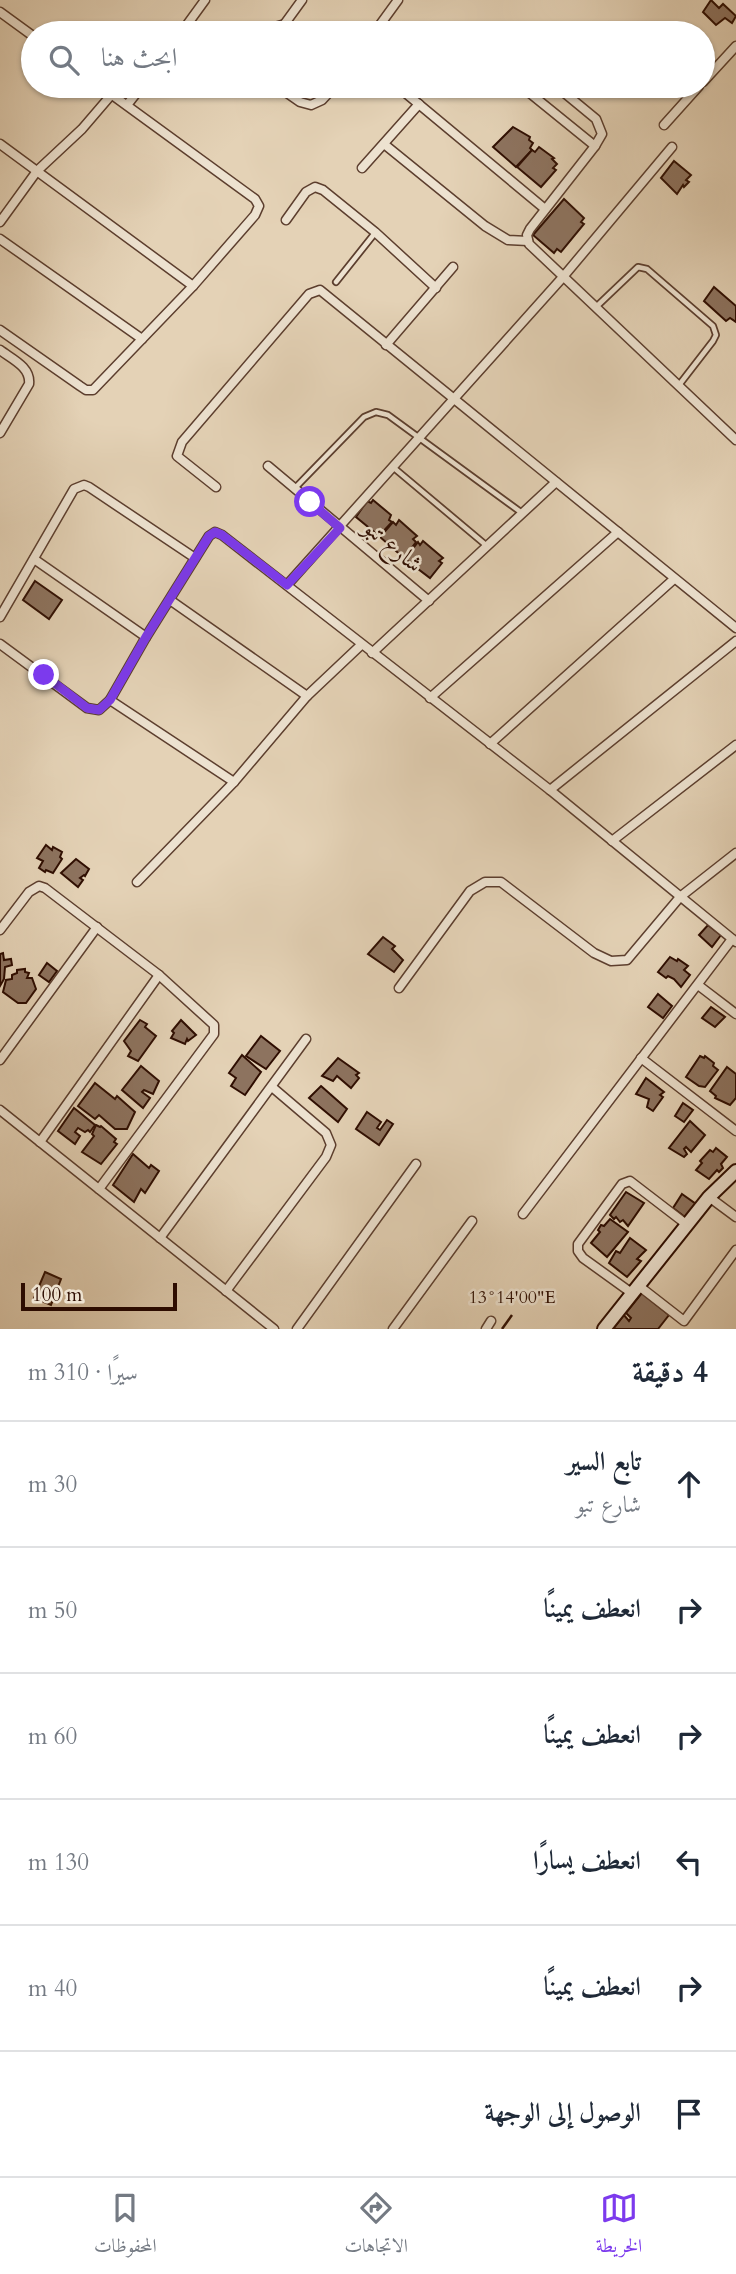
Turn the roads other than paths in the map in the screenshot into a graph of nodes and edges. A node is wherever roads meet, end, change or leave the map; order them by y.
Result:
1 (205, 0) edge
2 (302, 0) edge
3 (398, 0) edge
4 (0, 12) edge
5 (190, 21) edge
6 (287, 21) edge
7 (383, 21) edge
8 (21, 27) edge
9 (736, 46) edge
10 (715, 69) edge
11 (109, 98) edge
12 (117, 98) edge
13 (133, 98) edge
14 (294, 98) edge
15 (325, 98) edge
16 (412, 98) edge
17 (536, 98) edge
18 (571, 98) edge
19 (688, 98) edge
20 (419, 104) junction
21 (127, 105) junction
22 (664, 125) dead end
23 (0, 144) edge
24 (384, 144) junction
25 (595, 146) junction
26 (672, 147) dead end
27 (362, 168) dead end
28 (37, 172) junction
29 (545, 209) junction
30 (286, 220) dead end
31 (0, 222) edge
32 (375, 232) junction
33 (0, 239) edge
34 (528, 242) junction
35 (453, 267) dead end
36 (563, 277) junction
37 (336, 282) dead end
38 (193, 286) junction
39 (436, 288) junction
40 (595, 307) junction
41 (0, 330) edge
42 (142, 340) junction
43 (386, 345) junction
44 (0, 350) edge
45 (678, 385) junction
46 (453, 401) junction
47 (0, 433) edge
48 (734, 434) edge
49 (420, 438) junction
50 (268, 466) dead end
51 (394, 468) junction
52 (556, 482) junction
53 (216, 487) dead end
54 (296, 488) junction
55 (523, 514) junction
56 (340, 528) junction
57 (618, 533) junction
58 (488, 546) junction
59 (195, 558) junction
60 (34, 559) junction
61 (674, 579) junction
62 (287, 585) junction
63 (170, 600) junction
64 (429, 601) junction
65 (0, 617) edge
66 (736, 628) edge
67 (146, 637) junction
68 (736, 641) edge
69 (0, 644) edge
70 (361, 645) junction
71 (372, 653) junction
72 (307, 696) junction
73 (430, 698) junction
74 (110, 700) junction
75 (490, 744) junction
76 (736, 745) edge
77 (234, 782) junction
78 (550, 790) junction
79 (612, 841) junction
80 (736, 853) edge
81 (137, 883) dead end
82 (680, 897) junction
83 (97, 928) junction
84 (0, 930) edge
85 (734, 940) edge
86 (159, 975) junction
87 (698, 985) junction
88 (399, 988) dead end
89 (736, 1014) edge
90 (306, 1040) dead end
91 (641, 1058) junction
92 (0, 1060) edge
93 (272, 1087) junction
94 (0, 1110) edge
95 (736, 1131) edge
96 (40, 1142) junction
97 (416, 1164) dead end
98 (736, 1171) edge
99 (99, 1189) junction
100 (709, 1197) junction
101 (523, 1214) dead end
102 (736, 1217) edge
103 (472, 1221) dead end
104 (686, 1224) junction
105 (160, 1238) junction
106 (736, 1250) edge
107 (636, 1290) junction
108 (226, 1291) junction
109 (274, 1329) edge
110 (297, 1329) edge
111 (393, 1329) edge
112 (604, 1329) edge

1 - 5 street
2 - 6 street
3 - 7 street
4 - 8 street
9 - 10 street
11 - 28 street
12 - 21 street
13 - 21 street
14 - 15 street
16 - 20 street
17 - 25 street
18 - 25 street
19 - 22 street
20 - 24 street
20 - 29 street
21 - 38 street
23 - 28 street
24 - 27 street
24 - 34 street
25 - 29 street
26 - 36 street
28 - 31 street
28 - 38 street
29 - 34 street
30 - 32 street
32 - 37 lane
32 - 39 street
33 - 42 street
34 - 36 street
35 - 39 street
36 - 40 street
36 - 46 street
38 - 42 street
39 - 43 street
40 - 45 street
40 - 45 lane
41 - 42 street
43 - 46 street
43 - 53 street
44 - 47 street
45 - 48 street
46 - 49 street
46 - 52 street
49 - 51 street
49 - 54 lane
49 - 55 lane
50 - 54 street, شارع تبو
51 - 56 street
51 - 58 lane
52 - 55 street
52 - 57 street
54 - 56 street, شارع تبو
55 - 58 street
56 - 62 street
56 - 64 street, شارع تبو
57 - 61 street
57 - 73 street
58 - 64 street
59 - 60 street
59 - 62 street
59 - 63 street
60 - 65 street
60 - 67 street
61 - 66 street
61 - 75 street
62 - 70 street
63 - 67 street
63 - 72 street
64 - 71 street
67 - 74 street
68 - 78 street
69 - 74 street
70 - 71 street
70 - 72 street
71 - 73 street
72 - 77 street
73 - 75 street
74 - 77 street
75 - 78 street
76 - 79 street
77 - 81 street
78 - 79 street
79 - 82 street
80 - 82 street
82 - 85 street
82 - 88 street
83 - 84 street
83 - 86 street
83 - 92 street
85 - 87 street
86 - 96 street
86 - 99 street
87 - 89 street
87 - 91 street
90 - 93 street
91 - 95 street
91 - 101 street
93 - 105 street
93 - 108 street
94 - 96 street
96 - 99 street
97 - 110 street
98 - 100 street
99 - 105 street
100 - 102 street
100 - 104 street
103 - 111 street
104 - 107 street
104 - 107 street
105 - 108 street
106 - 107 street
107 - 112 street
108 - 109 street

